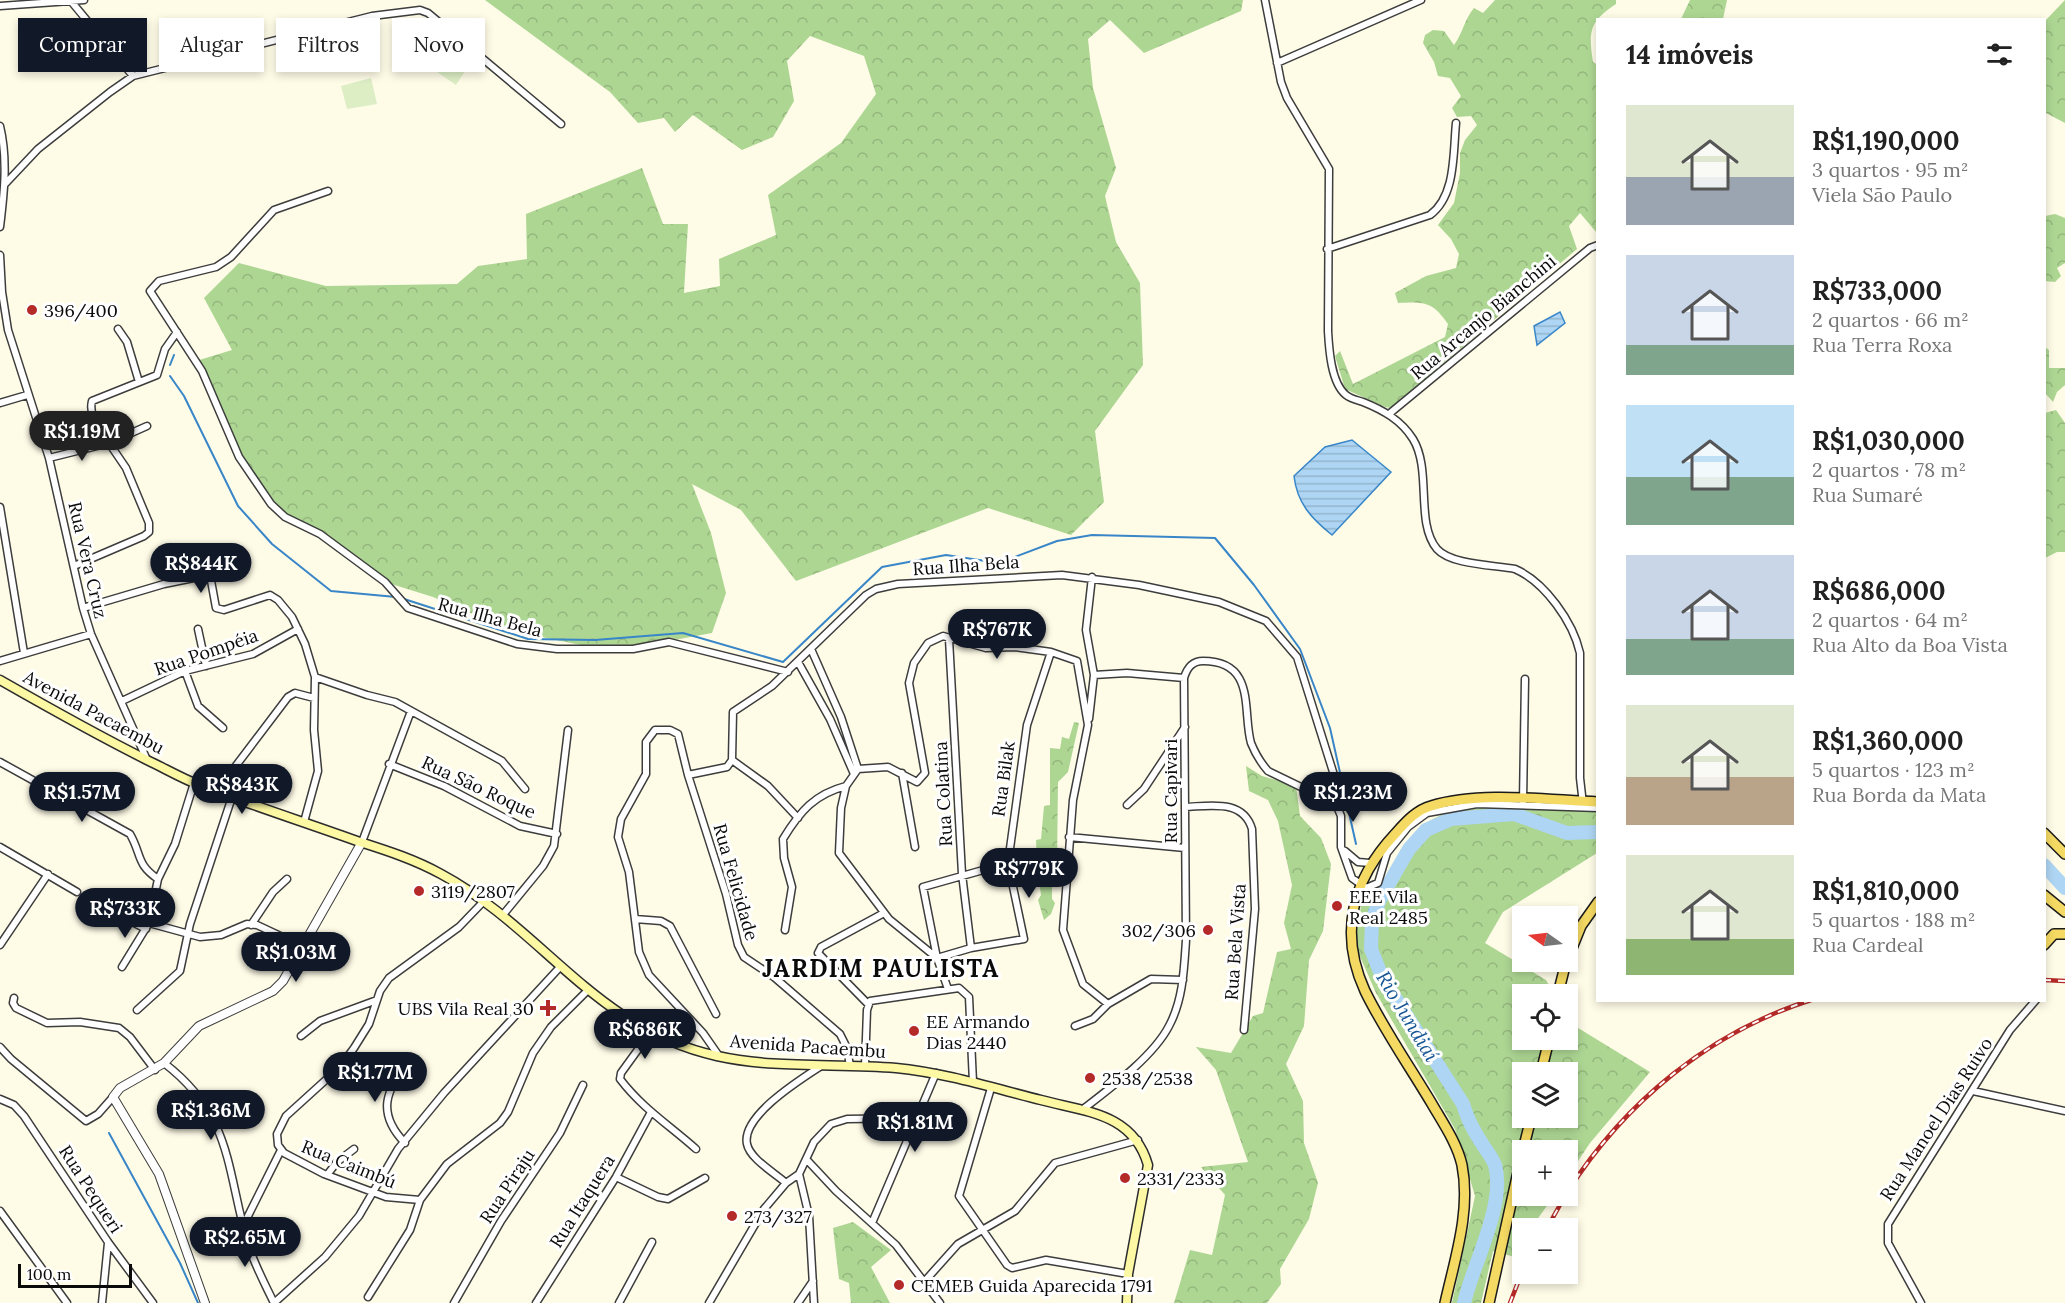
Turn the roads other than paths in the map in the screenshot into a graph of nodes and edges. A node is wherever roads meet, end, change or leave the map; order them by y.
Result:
1 (84, 0) edge
2 (1264, 0) edge
3 (1421, 0) edge
4 (71, 1) edge
5 (0, 6) edge
6 (1277, 63) junction
7 (133, 76) junction
8 (1456, 123) dead end
9 (561, 124) dead end
10 (0, 126) edge
11 (5, 184) junction
12 (328, 191) dead end
13 (0, 227) edge
14 (1596, 246) edge
15 (1326, 249) junction
16 (0, 255) edge
17 (0, 302) edge
18 (5, 314) junction
19 (118, 329) dead end
20 (177, 332) junction
21 (140, 382) junction
22 (27, 395) junction
23 (0, 403) edge
24 (1389, 414) junction
25 (147, 426) dead end
26 (109, 443) junction
27 (49, 458) junction
28 (0, 507) edge
29 (74, 566) junction
30 (228, 571) dead end
31 (210, 575) junction
32 (1092, 577) junction
33 (83, 608) junction
34 (198, 629) dead end
35 (298, 629) junction
36 (90, 634) junction
37 (949, 639) junction
38 (811, 649) junction
39 (1052, 652) junction
40 (24, 653) junction
41 (0, 661) edge
42 (798, 662) junction
43 (206, 666) junction
44 (185, 671) junction
45 (788, 672) junction
46 (1094, 675) junction
47 (315, 677) junction
48 (1184, 678) junction
49 (1524, 679) dead end
50 (0, 680) edge
51 (314, 698) junction
52 (122, 701) junction
53 (411, 711) junction
54 (1088, 725) junction
55 (1185, 726) junction
56 (223, 728) dead end
57 (568, 730) dead end
58 (147, 760) junction
59 (732, 760) junction
60 (0, 762) edge
61 (389, 764) junction
62 (856, 771) junction
63 (902, 773) junction
64 (688, 775) junction
65 (194, 783) junction
66 (846, 786) junction
67 (525, 789) dead end
68 (216, 792) junction
69 (232, 797) junction
70 (1596, 802) edge
71 (1523, 803) junction
72 (1336, 804) junction
73 (1583, 804) junction
74 (1127, 805) dead end
75 (1185, 807) junction
76 (1596, 807) edge
77 (798, 818) junction
78 (304, 822) junction
79 (557, 834) junction
80 (2046, 836) edge
81 (1069, 837) junction
82 (362, 842) junction
83 (915, 847) dead end
84 (1341, 847) junction
85 (0, 848) edge
86 (1185, 848) junction
87 (2065, 854) edge
88 (1008, 862) junction
89 (1358, 862) junction
90 (1370, 863) junction
91 (48, 874) junction
92 (962, 874) junction
93 (1351, 876) junction
94 (158, 879) junction
95 (287, 879) dead end
96 (1360, 885) junction
97 (76, 892) dead end
98 (2046, 897) edge
99 (484, 901) junction
100 (1596, 905) edge
101 (106, 909) dead end
102 (2065, 912) edge
103 (884, 913) junction
104 (502, 916) junction
105 (635, 920) junction
106 (251, 925) junction
107 (148, 926) junction
108 (785, 930) dead end
109 (1578, 933) edge
110 (2065, 934) edge
111 (188, 935) junction
112 (2046, 943) edge
113 (0, 945) edge
114 (304, 947) junction
115 (971, 948) junction
116 (937, 958) junction
117 (122, 967) dead end
118 (560, 967) junction
119 (1183, 980) junction
120 (948, 989) junction
121 (587, 991) junction
122 (14, 998) dead end
123 (376, 1000) junction
124 (2034, 1002) edge
125 (868, 1004) junction
126 (1108, 1004) junction
127 (137, 1010) dead end
128 (716, 1014) dead end
129 (1075, 1026) dead end
130 (1244, 1030) dead end
131 (650, 1033) junction
132 (301, 1036) dead end
133 (0, 1047) edge
134 (719, 1056) junction
135 (408, 1060) dead end
136 (164, 1063) junction
137 (822, 1066) junction
138 (850, 1066) junction
139 (865, 1066) junction
140 (155, 1070) junction
141 (936, 1073) junction
142 (973, 1082) junction
143 (583, 1085) dead end
144 (991, 1088) junction
145 (1973, 1091) junction
146 (113, 1097) junction
147 (0, 1099) edge
148 (1082, 1110) junction
149 (2065, 1111) edge
150 (650, 1114) junction
151 (917, 1118) junction
152 (1138, 1140) junction
153 (405, 1143) junction
154 (354, 1149) dead end
155 (696, 1149) dead end
156 (281, 1150) junction
157 (807, 1160) junction
158 (798, 1174) junction
159 (327, 1176) junction
160 (616, 1177) junction
161 (705, 1178) dead end
162 (786, 1183) junction
163 (373, 1193) junction
164 (420, 1200) junction
165 (1512, 1201) edge
166 (0, 1211) edge
167 (873, 1223) junction
168 (244, 1224) junction
169 (982, 1231) junction
170 (108, 1242) junction
171 (652, 1242) dead end
172 (1128, 1274) junction
173 (813, 1280) junction
174 (924, 1282) junction
175 (368, 1297) dead end
176 (537, 1302) edge
177 (67, 1303) edge
178 (102, 1303) edge
179 (153, 1303) edge
180 (205, 1303) edge
181 (274, 1303) edge
182 (454, 1303) edge
183 (619, 1303) edge
184 (709, 1303) edge
185 (798, 1303) edge
186 (814, 1303) edge
187 (940, 1303) edge
188 (1127, 1303) edge
189 (1445, 1303) edge
190 (1489, 1303) edge
191 (1921, 1303) edge

1 - 4 street
2 - 6 street
3 - 6 street
4 - 5 street
4 - 7 street
6 - 15 street
7 - 9 street
7 - 11 street
8 - 15 street
10 - 11 street
11 - 13 street
12 - 20 street, Rua Ilha Bela
14 - 24 street, Rua Arcanjo Bianchini
15 - 24 street
16 - 18 street, Rua Vera Cruz
17 - 18 street
18 - 22 street, Rua Vera Cruz
19 - 21 street
20 - 21 street
20 - 45 street, Rua Ilha Bela
21 - 26 street
22 - 23 street
22 - 27 street, Rua Vera Cruz
24 - 73 street
25 - 26 street
26 - 27 street
26 - 29 street
27 - 29 street, Rua Vera Cruz
28 - 40 street
29 - 33 street, Rua Vera Cruz
30 - 31 street
31 - 33 street
31 - 35 street
32 - 38 street, Rua Ilha Bela
32 - 46 street
32 - 72 street, Rua Ilha Bela
33 - 36 street, Rua Vera Cruz
34 - 43 street
35 - 43 street, Rua Pompéia
35 - 47 street
36 - 40 street
36 - 52 street, Rua Vera Cruz
37 - 39 street
37 - 63 street
37 - 92 street, Rua Colatina
38 - 42 street, Rua Ilha Bela
38 - 62 street
39 - 54 street
39 - 88 street, Rua Bilak
40 - 41 street
42 - 45 street, Rua Ilha Bela
42 - 62 street
43 - 44 street, Rua Pompéia
44 - 52 street, Rua Pompéia
44 - 56 street
45 - 59 street
46 - 48 street
46 - 54 street
47 - 51 street
47 - 53 street
48 - 55 street, Rua Capivari
48 - 72 street
49 - 71 street
50 - 58 main road, Avenida Pacaembu
51 - 68 street
51 - 78 street
52 - 58 street, Rua Vera Cruz
53 - 61 street
53 - 67 street
54 - 81 street
55 - 74 street
55 - 75 street, Rua Capivari
57 - 79 street
58 - 65 main road, Avenida Pacaembu
59 - 64 street
59 - 77 street
60 - 94 street
61 - 79 street, Rua São Roque
61 - 82 street
62 - 63 street
62 - 66 street
63 - 83 street
64 - 105 street, Rua Felicidade
64 - 138 street, Rua Felicidade
65 - 68 main road, Avenida Pacaembu
65 - 94 street
66 - 77 street
66 - 103 street
68 - 69 main road, Avenida Pacaembu
69 - 78 main road, Avenida Pacaembu
69 - 111 street
70 - 73 main road
71 - 73 main road
71 - 90 main road
71 - 96 street
72 - 84 street, Rua Ilha Bela
73 - 76 street
75 - 86 street, Rua Capivari
75 - 130 street, Rua Bela Vista
77 - 108 street
78 - 82 main road, Avenida Pacaembu
79 - 104 street
80 - 87 main road
81 - 86 street
81 - 126 street
82 - 99 main road, Avenida Pacaembu
82 - 114 street
84 - 89 street
84 - 93 street, Rua Ilha Bela
85 - 91 street
86 - 119 street, Rua Capivari
88 - 92 street
88 - 115 street, Rua Bilak
89 - 90 street
89 - 93 street
90 - 96 main road
91 - 97 street
91 - 113 street
92 - 115 street, Rua Colatina
92 - 116 street
93 - 96 street, Rua Ilha Bela
94 - 107 street
95 - 106 street
96 - 189 main road
98 - 102 main road
99 - 104 main road, Avenida Pacaembu
99 - 123 street, Rua Caimbú
100 - 109 main road
101 - 107 street
103 - 116 street
103 - 125 street
104 - 118 main road, Avenida Pacaembu
105 - 128 street
105 - 134 street
106 - 111 street
106 - 114 street
107 - 111 street
107 - 117 street
110 - 112 main road
111 - 127 street
114 - 136 street
115 - 116 street
116 - 120 street
118 - 121 main road, Avenida Pacaembu
118 - 153 street
119 - 126 street
119 - 148 street, Rua Capivari
120 - 125 street
120 - 142 street
121 - 131 main road, Avenida Pacaembu
121 - 164 street
122 - 140 street
123 - 132 street
123 - 156 street, Rua Caimbú
124 - 145 street, Rua Manoel Dias Ruivo
125 - 139 street
126 - 129 street
131 - 134 main road, Avenida Pacaembu
131 - 150 street
133 - 146 street
134 - 137 main road, Avenida Pacaembu
135 - 153 street
136 - 140 street
136 - 168 street
137 - 138 main road, Avenida Pacaembu
137 - 162 street
138 - 139 main road, Avenida Pacaembu
139 - 141 main road, Avenida Pacaembu
140 - 146 street
141 - 142 main road, Avenida Pacaembu
141 - 151 street
142 - 144 main road, Avenida Pacaembu
143 - 182 street, Rua Piraju
144 - 148 main road, Avenida Pacaembu
144 - 169 street
145 - 149 street
145 - 191 street, Rua Manoel Dias Ruivo
146 - 180 street
147 - 170 street, Rua Pequeri
148 - 152 main road, Avenida Pacaembu
150 - 155 street
150 - 160 street, Rua Itaquera
151 - 157 street
151 - 167 street
152 - 169 street
152 - 172 main road
153 - 163 street
154 - 159 street
156 - 159 street, Rua Caimbú
156 - 168 street
157 - 158 street
157 - 167 street
158 - 162 street
158 - 173 street
159 - 163 street, Rua Caimbú
160 - 161 street
160 - 176 street, Rua Itaquera
162 - 184 street
163 - 164 street, Rua Caimbú
163 - 181 street
164 - 175 street
165 - 190 main road
166 - 177 street
167 - 174 street
168 - 181 street
169 - 172 street
169 - 174 street
170 - 178 street
170 - 179 street, Rua Pequeri
171 - 183 street
172 - 188 main road
173 - 185 street
173 - 186 street
174 - 187 street

